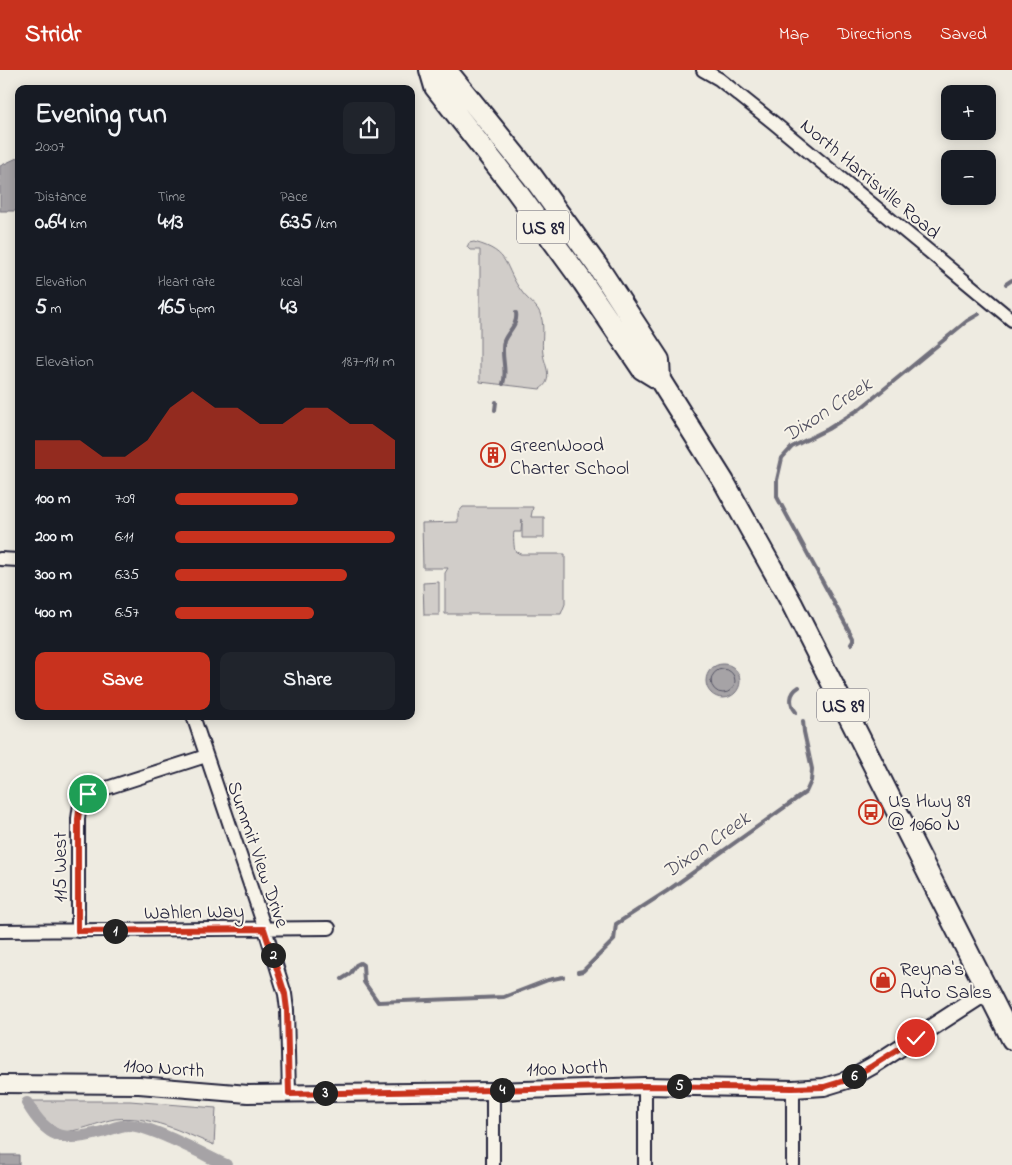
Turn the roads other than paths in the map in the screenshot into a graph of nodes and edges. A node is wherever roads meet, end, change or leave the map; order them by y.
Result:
1 (430, 70) edge
2 (437, 70) edge
3 (703, 70) edge
4 (1012, 320) edge
5 (660, 380) junction
6 (0, 559) edge
7 (15, 560) edge
8 (194, 720) edge
9 (206, 756) junction
10 (329, 928) dead end
11 (264, 929) junction
12 (0, 931) edge
13 (78, 931) junction
14 (988, 991) junction
15 (1012, 1038) edge
16 (0, 1084) edge
17 (645, 1086) junction
18 (793, 1088) junction
19 (493, 1090) junction
20 (289, 1094) junction
21 (493, 1165) edge
22 (645, 1165) edge
23 (793, 1165) edge

1 - 5 main road, US 89
2 - 5 main road, US 89
3 - 4 street, North Harrisville Road
5 - 14 main road, US 89
6 - 7 street
8 - 9 street, Summit View Drive
9 - 11 street, Summit View Drive
9 - 13 street, 115 West
10 - 11 street, Wahlen Way
11 - 13 street, Wahlen Way
11 - 20 street, Summit View Drive
12 - 13 street, Wahlen Way
14 - 15 main road, US 89
14 - 18 street, 1100 North
16 - 20 street, 1100 North
17 - 18 street, 1100 North
17 - 19 street, 1100 North
17 - 22 street
18 - 23 street
19 - 20 street, 1100 North
19 - 21 street

